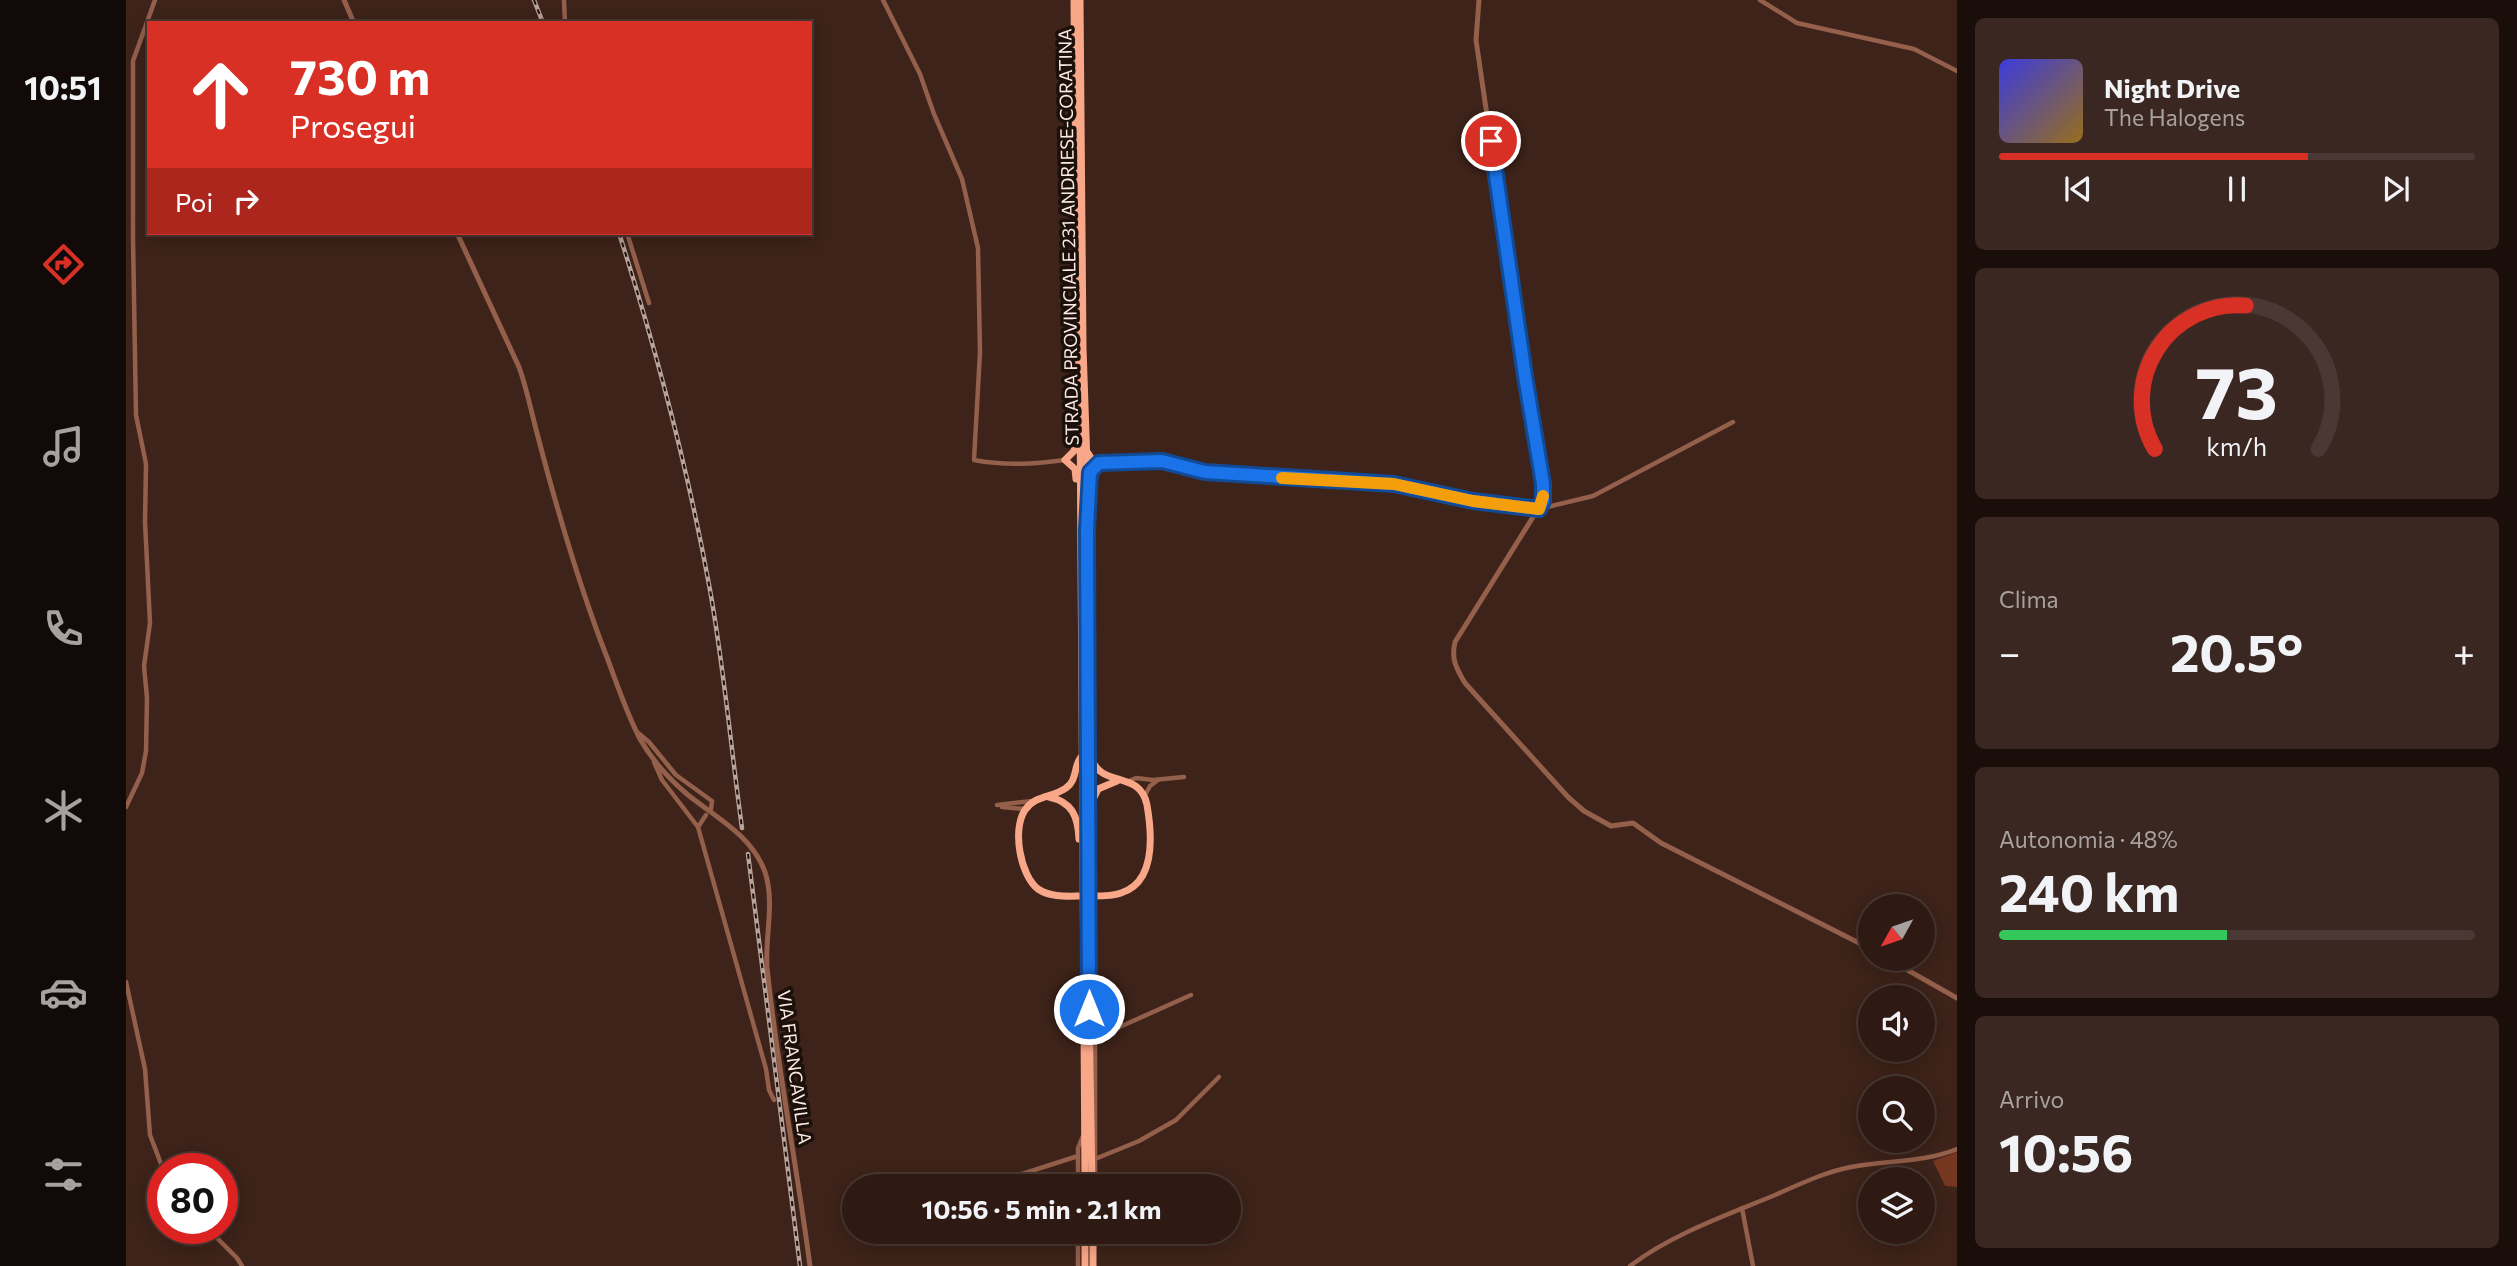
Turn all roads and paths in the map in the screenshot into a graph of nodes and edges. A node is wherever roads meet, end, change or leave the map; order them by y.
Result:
1 (155, 0) edge
2 (344, 0) edge
3 (564, 0) edge
4 (883, 0) edge
5 (1074, 0) edge
6 (1080, 0) edge
7 (1479, 0) edge
8 (1760, 0) edge
9 (147, 21) edge
10 (353, 21) edge
11 (565, 21) edge
12 (147, 22) edge
13 (1957, 71) edge
14 (458, 235) edge
15 (628, 235) edge
16 (649, 303) dead end
17 (1083, 405) junction
18 (1733, 422) dead end
19 (1065, 460) junction
20 (1099, 463) junction
21 (1539, 509) junction
22 (1087, 529) junction
23 (1081, 547) junction
24 (637, 731) junction
25 (1089, 734) junction
26 (1082, 756) junction
27 (1184, 777) dead end
28 (665, 778) junction
29 (1146, 779) junction
30 (1125, 780) junction
31 (1156, 780) junction
32 (1138, 787) junction
33 (1045, 796) junction
34 (1144, 797) junction
35 (1033, 801) junction
36 (1010, 806) junction
37 (126, 807) edge
38 (711, 809) dead end
39 (1025, 809) junction
40 (1089, 811) junction
41 (706, 815) dead end
42 (1020, 826) junction
43 (698, 827) junction
44 (1083, 868) junction
45 (1858, 943) edge
46 (1909, 971) edge
47 (126, 982) edge
48 (1191, 995) dead end
49 (1957, 999) edge
50 (1089, 1009) junction
51 (1095, 1038) junction
52 (1219, 1077) dead end
53 (774, 1100) dead end
54 (1085, 1132) junction
55 (1957, 1149) edge
56 (157, 1153) edge
57 (1078, 1156) junction
58 (1095, 1159) junction
59 (1022, 1174) edge
60 (1078, 1174) edge
61 (1085, 1174) edge
62 (1094, 1174) edge
63 (1094, 1174) edge
64 (1742, 1208) junction
65 (223, 1244) edge
66 (1078, 1244) edge
67 (1085, 1244) edge
68 (1094, 1244) edge
69 (242, 1266) edge
70 (810, 1266) edge
71 (1078, 1266) edge
72 (1085, 1266) edge
73 (1095, 1266) edge
74 (1630, 1266) edge
75 (1752, 1266) edge

1 - 9 street
2 - 10 street
3 - 11 street
4 - 19 street
5 - 17 highway, STRADA PROVINCIALE 231 ANDRIESE-CORATINA
6 - 17 highway, STRADA PROVINCIALE 231 ANDRIESE-CORATINA
7 - 21 street
8 - 13 street
12 - 37 street
14 - 24 street
15 - 16 street
17 - 19 highway
17 - 20 highway
17 - 22 highway, STRADA PROVINCIALE 231 ANDRIESE-CORATINA
17 - 23 highway, STRADA PROVINCIALE 231 ANDRIESE-CORATINA
18 - 21 street
19 - 23 highway
20 - 21 street
20 - 22 highway
21 - 45 street
22 - 25 highway, STRADA PROVINCIALE 231 ANDRIESE-CORATINA
23 - 26 highway, STRADA PROVINCIALE 231 ANDRIESE-CORATINA
24 - 28 street
24 - 38 street
25 - 30 highway
25 - 40 highway, STRADA PROVINCIALE 231 ANDRIESE-CORATINA
26 - 33 highway
26 - 44 highway, STRADA PROVINCIALE 231 ANDRIESE-CORATINA
27 - 31 street
28 - 43 street
28 - 70 street, VIA FRANCAVILLA
29 - 30 street
29 - 31 street
29 - 32 street
30 - 32 highway
30 - 40 highway
31 - 32 street
31 - 34 street
32 - 34 highway
33 - 35 highway
33 - 44 highway
34 - 42 highway
35 - 36 street
35 - 39 highway
36 - 39 street
36 - 42 street
39 - 42 highway
40 - 50 highway, STRADA PROVINCIALE 231 ANDRIESE-CORATINA
41 - 43 street
43 - 53 street
44 - 54 highway, STRADA PROVINCIALE 231 ANDRIESE-CORATINA
46 - 49 street
47 - 56 street
48 - 51 street
50 - 51 street
50 - 62 highway, STRADA PROVINCIALE 231 ANDRIESE-CORATINA
51 - 58 street
52 - 58 street
54 - 57 street
54 - 61 highway, STRADA PROVINCIALE 231 ANDRIESE-CORATINA
55 - 64 street
57 - 59 street
57 - 60 street
58 - 63 street
64 - 74 street
64 - 75 street
65 - 69 street
66 - 71 street
67 - 72 highway
68 - 73 highway

